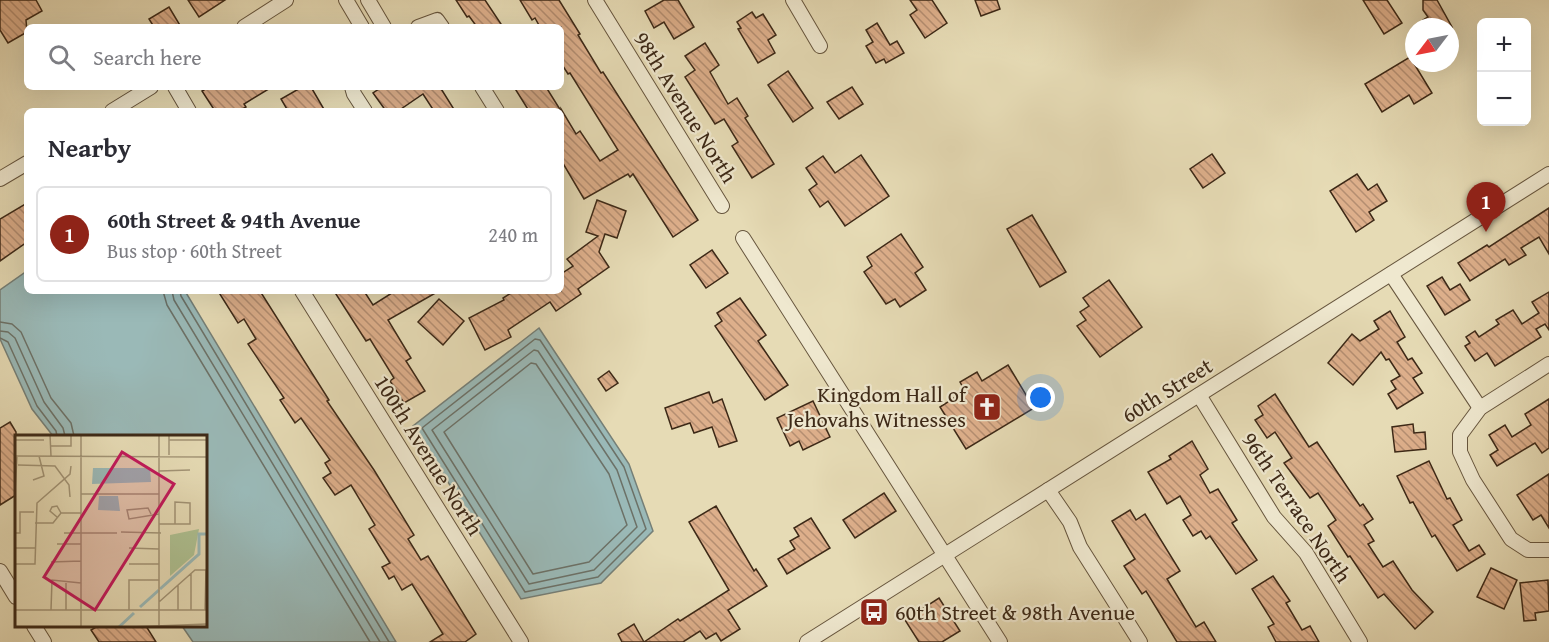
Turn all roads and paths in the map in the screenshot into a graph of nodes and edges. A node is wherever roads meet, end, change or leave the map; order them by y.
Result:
1 (286, 0) edge
2 (346, 0) edge
3 (368, 0) edge
4 (594, 0) edge
5 (793, 0) edge
6 (249, 24) edge
7 (360, 24) edge
8 (382, 24) edge
9 (426, 24) edge
10 (440, 24) edge
11 (820, 46) dead end
12 (146, 90) edge
13 (176, 90) edge
14 (353, 90) edge
15 (484, 90) edge
16 (117, 108) edge
17 (187, 108) edge
18 (363, 108) edge
19 (495, 108) edge
20 (24, 165) edge
21 (1549, 174) edge
22 (0, 179) edge
23 (722, 206) dead end
24 (743, 238) dead end
25 (1391, 274) junction
26 (304, 294) edge
27 (1549, 364) edge
28 (1200, 395) junction
29 (1480, 408) junction
30 (1048, 490) junction
31 (1549, 550) edge
32 (946, 555) junction
33 (0, 571) edge
34 (15, 595) edge
35 (35, 627) edge
36 (44, 642) edge
37 (521, 642) edge
38 (807, 642) edge
39 (1000, 642) edge
40 (1140, 642) edge
41 (1360, 642) edge

1 - 6 street
2 - 7 street
3 - 8 street
4 - 23 street, 98th Avenue North
5 - 11 street
9 - 10 street
12 - 16 street
13 - 17 street
14 - 18 street
15 - 19 street
20 - 22 street
21 - 25 street, 60th Street
24 - 32 street
25 - 28 street, 60th Street
25 - 29 street
26 - 37 street, 100th Avenue North
27 - 29 street
28 - 30 street, 60th Street
28 - 41 street, 96th Terrace North
29 - 31 street
30 - 32 street, 60th Street
30 - 40 street
32 - 38 street, 60th Street
32 - 39 street
33 - 34 street
35 - 36 street

